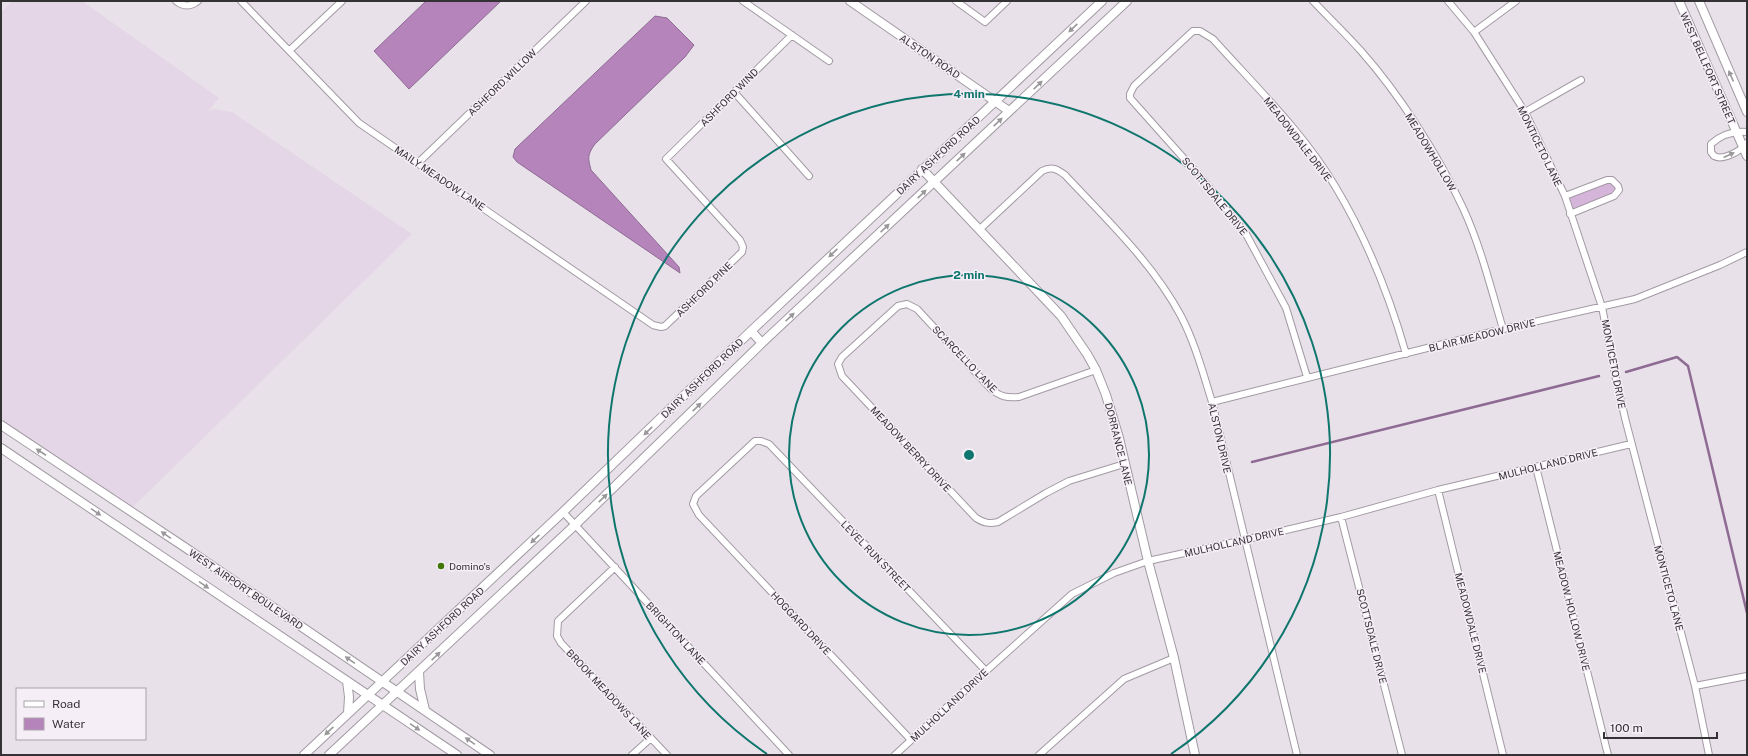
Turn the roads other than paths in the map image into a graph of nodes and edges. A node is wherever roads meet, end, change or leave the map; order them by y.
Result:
1 (176, 1) edge
2 (198, 1) edge
3 (241, 1) edge
4 (342, 1) edge
5 (586, 1) edge
6 (743, 1) edge
7 (850, 1) edge
8 (956, 1) edge
9 (1007, 1) edge
10 (1102, 1) edge
11 (1127, 1) edge
12 (1313, 1) edge
13 (1448, 1) edge
14 (1516, 1) edge
15 (1679, 1) edge
16 (1699, 1) edge
17 (1200, 31) joint
18 (1474, 32) junction
19 (792, 35) junction
20 (290, 50) junction
21 (829, 61) dead end
22 (1581, 80) dead end
23 (734, 92) junction
24 (995, 101) junction
25 (1010, 112) junction
26 (1525, 112) junction
27 (1747, 112) edge
28 (1736, 131) junction
29 (1747, 132) edge
30 (1745, 146) edge
31 (1747, 156) edge
32 (418, 163) junction
33 (922, 169) junction
34 (809, 176) dead end
35 (935, 181) junction
36 (1564, 196) junction
37 (1570, 214) junction
38 (980, 229) junction
39 (743, 246) joint
40 (1747, 252) edge
41 (907, 304) joint
42 (1602, 306) junction
43 (661, 327) joint
44 (1503, 329) junction
45 (751, 330) junction
46 (762, 343) junction
47 (1406, 354) junction
48 (1096, 370) junction
49 (1307, 377) junction
50 (1212, 402) junction
51 (1626, 422) joint
52 (1, 425) edge
53 (765, 442) joint
54 (1631, 444) junction
55 (1, 448) edge
56 (1124, 464) junction
57 (1536, 467) junction
58 (1438, 490) junction
59 (563, 512) junction
60 (1341, 517) junction
61 (575, 525) junction
62 (1244, 540) junction
63 (1148, 561) junction
64 (615, 567) junction
65 (1174, 658) junction
66 (986, 671) junction
67 (420, 672) junction
68 (1747, 676) edge
69 (347, 682) junction
70 (382, 682) junction
71 (1695, 686) junction
72 (398, 692) junction
73 (368, 695) junction
74 (383, 706) junction
75 (425, 710) junction
76 (348, 713) junction
77 (651, 738) junction
78 (911, 740) junction
79 (304, 755) edge
80 (329, 755) edge
81 (457, 755) edge
82 (490, 755) edge
83 (632, 755) edge
84 (667, 755) edge
85 (789, 755) edge
86 (895, 755) edge
87 (1039, 755) edge
88 (1196, 755) edge
89 (1297, 755) edge
90 (1402, 755) edge
91 (1503, 755) edge
92 (1608, 755) edge
93 (1709, 755) edge

1 - 2 street
3 - 20 street, MAILY MEADOW LANE
4 - 20 street
5 - 32 street, ASHFORD WILLOW
6 - 19 street
7 - 24 main road, ALSTON ROAD
8 - 9 street
10 -> 24 main road, DAIRY ASHFORD ROAD
25 -> 11 main road, DAIRY ASHFORD ROAD
12 - 44 street, MEADOWHOLLOW
13 - 18 street, MONTICETO LANE
14 - 18 street
15 - 28 main road, WEST BELLFORT STREET
27 -> 16 main road, WEST BELLFORT STREET
17 - 47 street, MEADOWDALE DRIVE
17 - 49 street, SCOTTSDALE DRIVE
18 - 26 street, MONTICETO LANE
19 - 21 street
19 - 23 street, ASHFORD WIND
20 - 32 street, MAILY MEADOW LANE
22 - 26 street
23 - 34 street
23 - 39 street, ASHFORD WIND
24 - 25 main road, ALSTON ROAD
24 - 33 main road, DAIRY ASHFORD ROAD
35 -> 25 main road, DAIRY ASHFORD ROAD
26 - 36 street, MONTICETO LANE
28 - 29 street
28 - 30 main road, WEST BELLFORT STREET
28 -> 30 street
30 - 31 main road, WEST BELLFORT STREET
32 - 43 street, MAILY MEADOW LANE
33 - 35 main road, DORRANCE LANE
33 -> 45 main road, DAIRY ASHFORD ROAD
35 - 38 main road, DORRANCE LANE
46 -> 35 main road, DAIRY ASHFORD ROAD
36 - 37 street, MONTICETO LANE
36 - 37 street
37 - 42 street, MONTICETO LANE
38 - 48 main road, DORRANCE LANE
38 - 50 street, ALSTON DRIVE
39 - 43 street, ASHFORD PINE
40 - 42 street, BLAIR MEADOW DRIVE
41 - 48 street, SCARCELLO LANE
41 - 56 street, MEADOW BERRY DRIVE
42 - 44 street, BLAIR MEADOW DRIVE
42 - 51 street, MONTICETO DRIVE
44 - 47 street, BLAIR MEADOW DRIVE
45 - 46 main road
45 -> 59 main road, DAIRY ASHFORD ROAD
61 -> 46 main road, DAIRY ASHFORD ROAD
47 - 49 street, BLAIR MEADOW DRIVE
48 - 56 main road, DORRANCE LANE
49 - 50 street, BLAIR MEADOW DRIVE
50 - 62 street, ALSTON DRIVE
51 - 54 street, MONTICETO LANE
70 -> 52 main road, WEST AIRPORT BOULEVARD
53 - 66 street, LEVEL RUN STREET
53 - 78 street, HOGGARD DRIVE
54 - 57 street, MULHOLLAND DRIVE
54 - 71 street, MONTICETO LANE
55 -> 69 main road, WEST AIRPORT BOULEVARD
56 - 63 main road, DORRANCE LANE
57 - 58 street, MULHOLLAND DRIVE
57 - 92 street, MEADOW HOLLOW DRIVE
58 - 60 street, MULHOLLAND DRIVE
58 - 91 street, MEADOWDALE DRIVE
59 - 61 street, BRIGHTON LANE
59 -> 70 main road, DAIRY ASHFORD ROAD
60 - 62 street, MULHOLLAND DRIVE
60 - 90 street, SCOTTSDALE DRIVE
61 - 64 street, BRIGHTON LANE
67 -> 61 main road, DAIRY ASHFORD ROAD
62 - 63 street, MULHOLLAND DRIVE
62 - 89 street, ALSTON DRIVE
63 - 65 main road, DORRANCE LANE
63 - 66 street, MULHOLLAND DRIVE
64 - 77 street, BROOK MEADOWS LANE
64 - 85 street, BRIGHTON LANE
65 - 87 street
65 - 88 main road, DORRANCE LANE
66 - 78 street, MULHOLLAND DRIVE
67 - 72 main road, DAIRY ASHFORD ROAD
67 - 75 main road
68 - 71 street
69 - 73 main road, WEST AIRPORT BOULEVARD
69 - 76 main road
70 - 72 main road, WEST AIRPORT BOULEVARD
70 - 73 main road, DAIRY ASHFORD ROAD
71 - 93 street, MONTICETO LANE
72 - 74 main road, DAIRY ASHFORD ROAD
72 - 75 main road, WEST AIRPORT BOULEVARD
73 - 74 main road, WEST AIRPORT BOULEVARD
73 - 76 main road, DAIRY ASHFORD ROAD
74 - 80 main road, DAIRY ASHFORD ROAD
74 -> 81 main road, WEST AIRPORT BOULEVARD
82 -> 75 main road, WEST AIRPORT BOULEVARD
76 -> 79 main road, DAIRY ASHFORD ROAD
77 - 83 street
77 - 84 street, BROOK MEADOWS LANE
78 - 86 street, MULHOLLAND DRIVE

